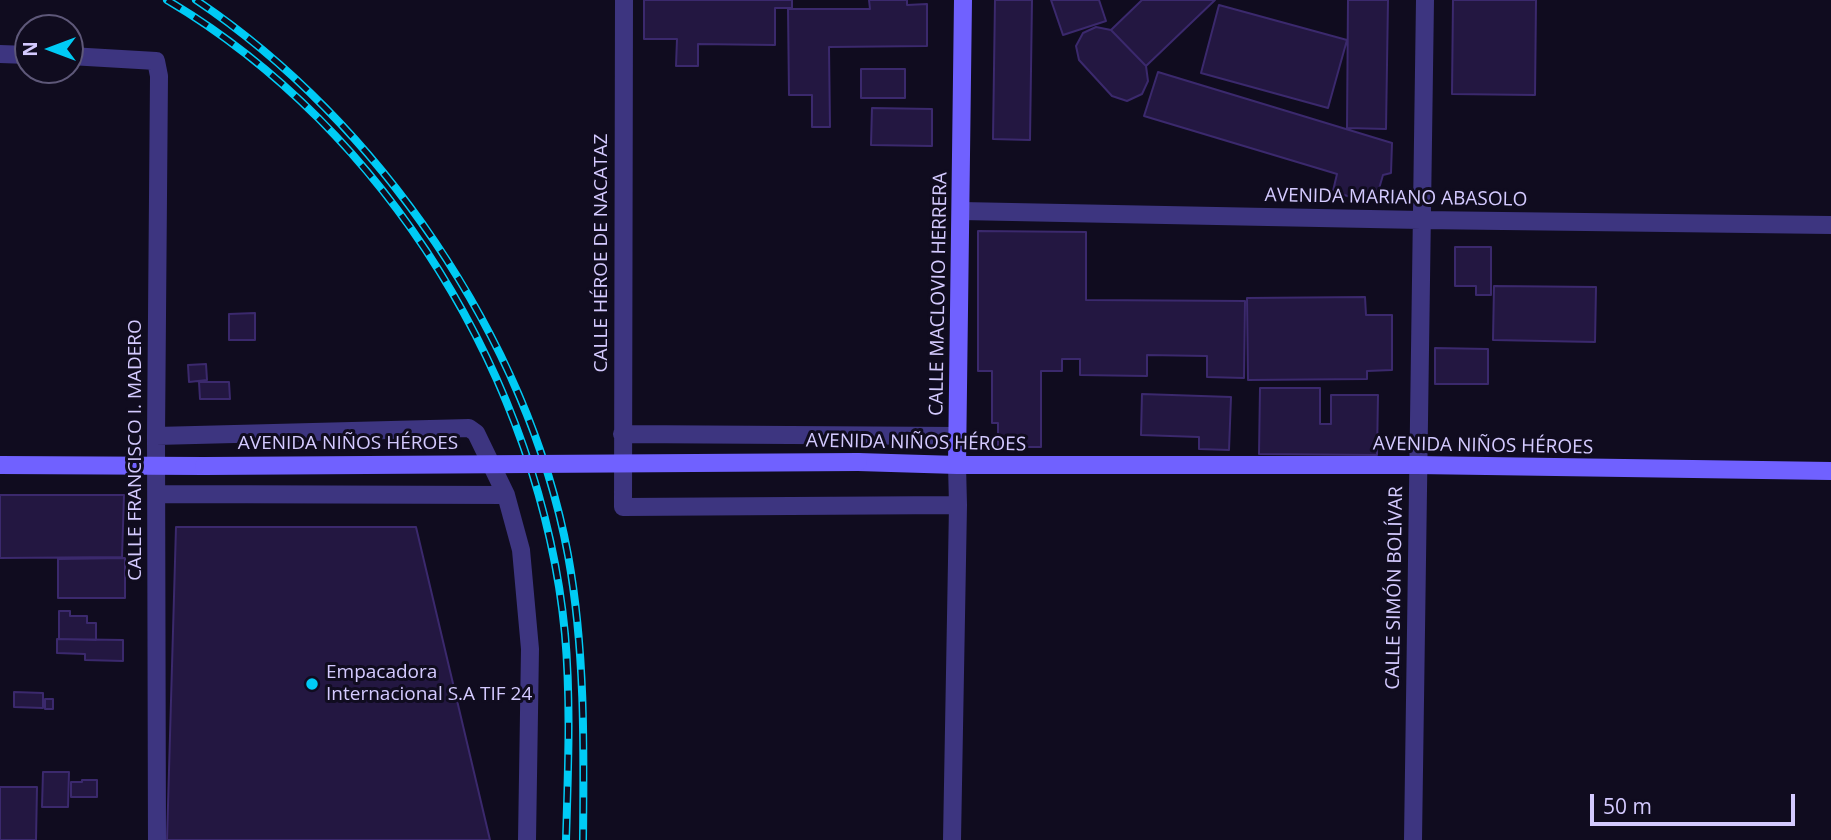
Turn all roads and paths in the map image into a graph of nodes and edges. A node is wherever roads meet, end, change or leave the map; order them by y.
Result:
1 (624, 0) edge
2 (963, 0) edge
3 (1425, 0) edge
4 (84, 57) edge
5 (961, 211) junction
6 (1421, 220) junction
7 (1831, 225) edge
8 (622, 434) junction
9 (156, 436) junction
10 (958, 436) junction
11 (0, 465) edge
12 (957, 465) junction
13 (1417, 465) junction
14 (156, 466) junction
15 (1831, 471) edge
16 (158, 495) junction
17 (506, 495) junction
18 (958, 505) junction
19 (157, 840) edge
20 (527, 840) edge
21 (952, 840) edge
22 (1413, 840) edge

1 - 8 street, CALLE HÉROE DE NACATAZ
2 - 5 street, CALLE MACLOVIO HERRERA
3 - 6 street, CALLE SIMÓN BOLÍVAR
4 - 9 street, CALLE FRANCISCO I. MADERO
5 - 6 street, AVENIDA MARIANO ABASOLO
5 - 10 street, CALLE MACLOVIO HERRERA
6 - 7 street, AVENIDA MARIANO ABASOLO
6 - 13 street, CALLE SIMÓN BOLÍVAR
8 - 10 street
8 - 18 street, CALLE HÉROE DE NACATAZ
9 - 14 street, CALLE FRANCISCO I. MADERO
9 - 17 street
10 - 12 street, CALLE MACLOVIO HERRERA
11 - 14 street, AVENIDA NIÑOS HÉROES
12 - 13 street, AVENIDA NIÑOS HÉROES
12 - 14 street, AVENIDA NIÑOS HÉROES, bridge
12 - 18 street, CALLE MACLOVIO HERRERA
13 - 15 street, AVENIDA NIÑOS HÉROES
13 - 22 street, CALLE SIMÓN BOLÍVAR
14 - 16 street, CALLE FRANCISCO I. MADERO
16 - 17 street
16 - 19 street, CALLE FRANCISCO I. MADERO
17 - 20 street
18 - 21 street, CALLE MACLOVIO HERRERA

